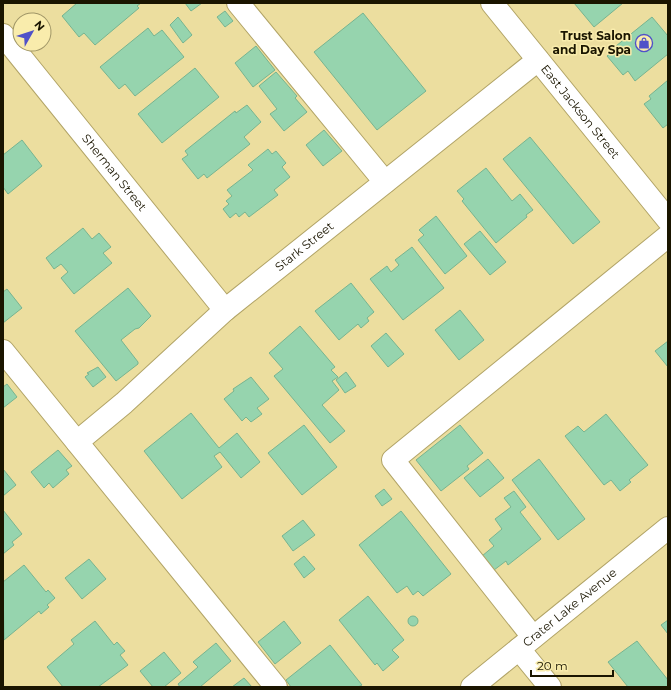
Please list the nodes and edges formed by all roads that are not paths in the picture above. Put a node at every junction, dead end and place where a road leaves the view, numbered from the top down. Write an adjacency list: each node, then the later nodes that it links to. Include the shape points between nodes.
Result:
1 (238, 3): 5 (street)
2 (492, 3): 4 (street, East Jackson Street)
3 (3, 35): 8 (street, Sherman Street)
4 (538, 60): 5 (street, Stark Street); 6 (street, East Jackson Street)
5 (385, 182): 8 (street, Stark Street)
6 (668, 220)
7 (668, 236): 12 (street, via 393,460)
8 (225, 310): 10 (street, Stark Street, via 124,403)
9 (3, 351): 10 (street)
10 (77, 442): 13 (street)
11 (668, 528): 12 (street, Crater Lake Avenue)
12 (526, 643): 14 (street, Crater Lake Avenue); 15 (street)
13 (276, 687)
14 (472, 687)
15 (550, 687)

